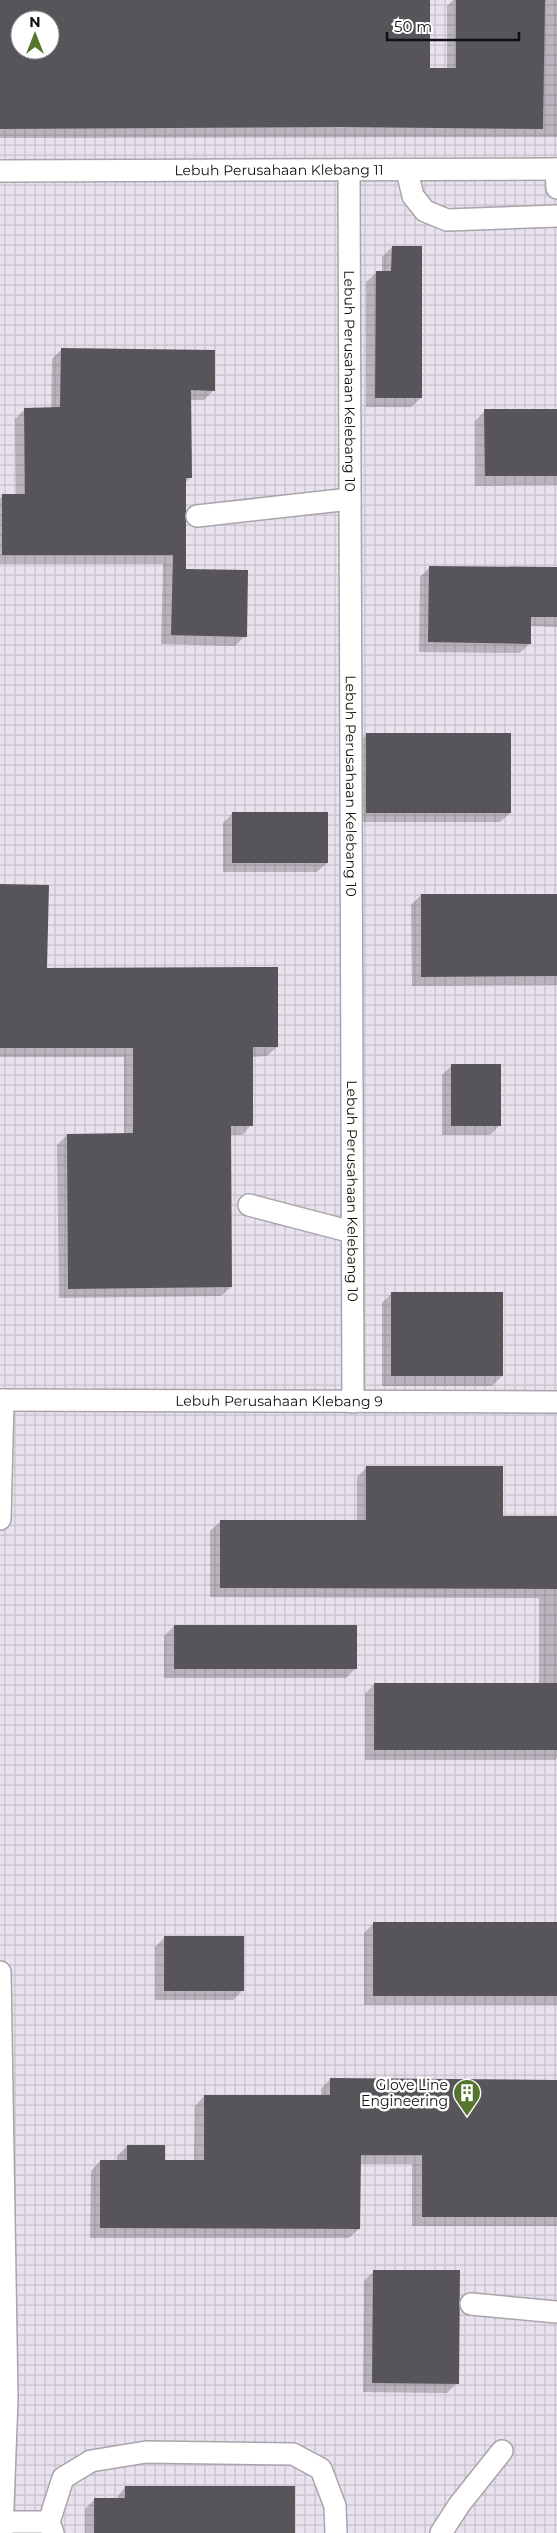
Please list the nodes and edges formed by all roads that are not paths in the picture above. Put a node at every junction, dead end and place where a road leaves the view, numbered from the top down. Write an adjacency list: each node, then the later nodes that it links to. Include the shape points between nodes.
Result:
1 (0, 171): 2 (street, Lebuh Perusahaan Klebang 11)
2 (349, 171): 3 (street, Lebuh Perusahaan Klebang 11); 6 (street, Lebuh Perusahaan Kelebang 10)
3 (407, 171): 4 (street, Lebuh Perusahaan Klebang 11); 5 (street, via 413,196 425,211 447,220)
4 (557, 176)
5 (557, 216)
6 (350, 499): 7 (street); 9 (street, Lebuh Perusahaan Kelebang 10)
7 (197, 516)
8 (249, 1205): 9 (street)
9 (352, 1232): 11 (street, Lebuh Perusahaan Kelebang 10)
10 (2, 1400): 11 (street, Lebuh Perusahaan Klebang 9); 13 (street)
11 (352, 1402): 12 (street, Lebuh Perusahaan Klebang 9)
12 (557, 1402)
13 (0, 1519)
14 (0, 1972): 18 (street, via 7,2398)
15 (470, 2304): 16 (street)
16 (557, 2312)
17 (502, 2451): 21 (street)
18 (2, 2527): 19 (street)
19 (51, 2527): 20 (street, via 63,2478 91,2461 146,2452 294,2454 321,2468 335,2506)
20 (336, 2533)
21 (441, 2533)

